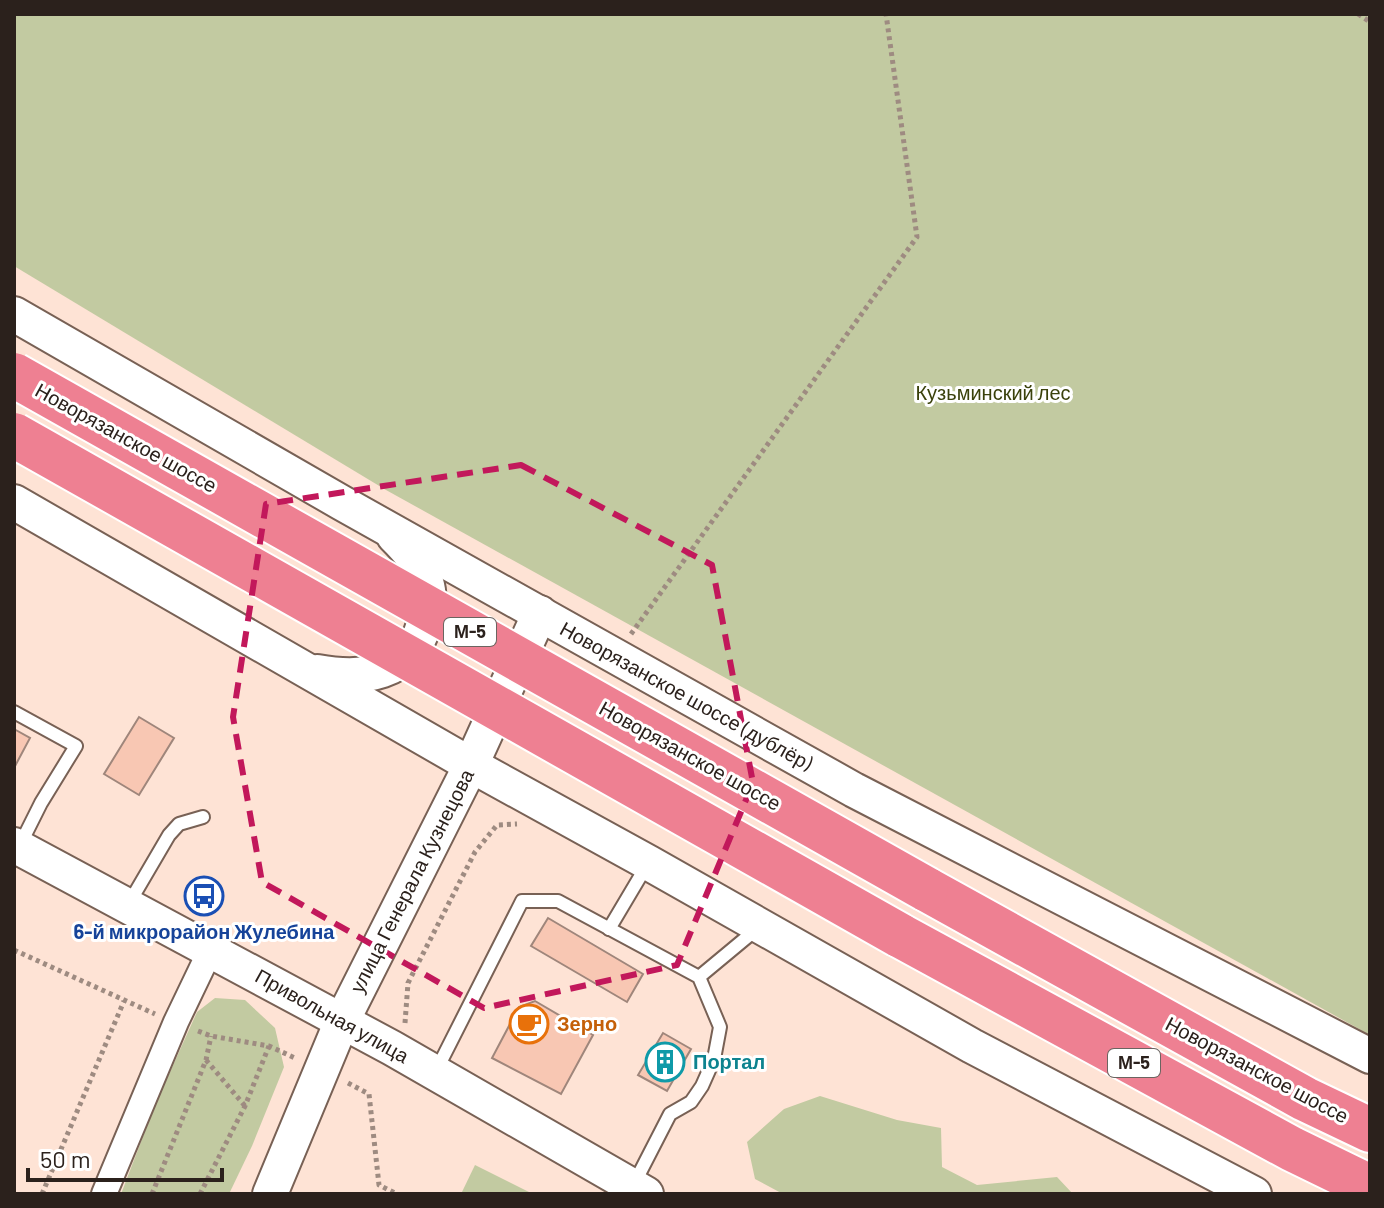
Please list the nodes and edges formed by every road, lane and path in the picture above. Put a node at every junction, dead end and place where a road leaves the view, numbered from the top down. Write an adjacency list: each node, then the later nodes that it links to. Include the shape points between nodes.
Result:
1 (886, 14): 10 (path, via 917,237)
2 (1358, 14): 3 (path)
3 (1370, 22)
4 (14, 314): 8 (main road, Новорязанское шоссе (дублёр))
5 (14, 375): 33 (highway, Новорязанское шоссе / М-5, bridge, via 926,889)
6 (14, 435): 35 (highway, М-5, bridge, via 899,935)
7 (14, 502): 11 (main road)
8 (384, 525): 9 (main road, Новорязанское шоссе (дублёр)); 11 (main road, via 411,554 427,582 429,607 422,633 405,658 377,673 346,677)
9 (540, 613): 13 (main road, улица Генерала Кузнецова); 28 (main road, Новорязанское шоссе (дублёр), via 854,790)
10 (630, 634)
11 (309, 671): 13 (main road)
12 (14, 712): 16 (lane, via 76,746)
13 (471, 765): 17 (main road); 24 (main road, улица Генерала Кузнецова)
14 (203, 817): 18 (lane, via 179,824 169,835)
15 (525, 823): 25 (path, via 497,825 475,852 408,983)
16 (16, 846): 18 (main road, Привольная улица)
17 (649, 863): 19 (main road); 20 (lane)
18 (128, 906): 21 (main road, Привольная улица)
19 (760, 925): 22 (lane); 44 (main road, via 972,1046)
20 (609, 929): 22 (lane); 31 (lane, via 558,901 522,901)
21 (211, 949): 24 (main road, Привольная улица); 38 (street)
22 (699, 977): 36 (lane, via 720,1027 714,1059 691,1102 670,1114)
23 (124, 1001): 37 (path)
24 (342, 1021): 30 (main road, улица Генерала Кузнецова); 31 (main road, Привольная улица)
25 (405, 1024)
26 (211, 1036): 29 (path)
27 (269, 1046): 32 (path)
28 (1370, 1056)
29 (206, 1060): 32 (path); 39 (path)
30 (321, 1070): 34 (path, via 369,1094); 41 (main road, улица Генерала Кузнецова)
31 (435, 1074): 36 (main road, Привольная улица)
32 (245, 1106): 40 (path)
33 (1370, 1130)
34 (379, 1185): 42 (path); 43 (path)
35 (1370, 1187)
36 (640, 1191)
37 (42, 1194)
38 (104, 1194)
39 (152, 1194)
40 (200, 1194)
41 (270, 1194)
42 (375, 1194)
43 (397, 1194)
44 (1254, 1194)

